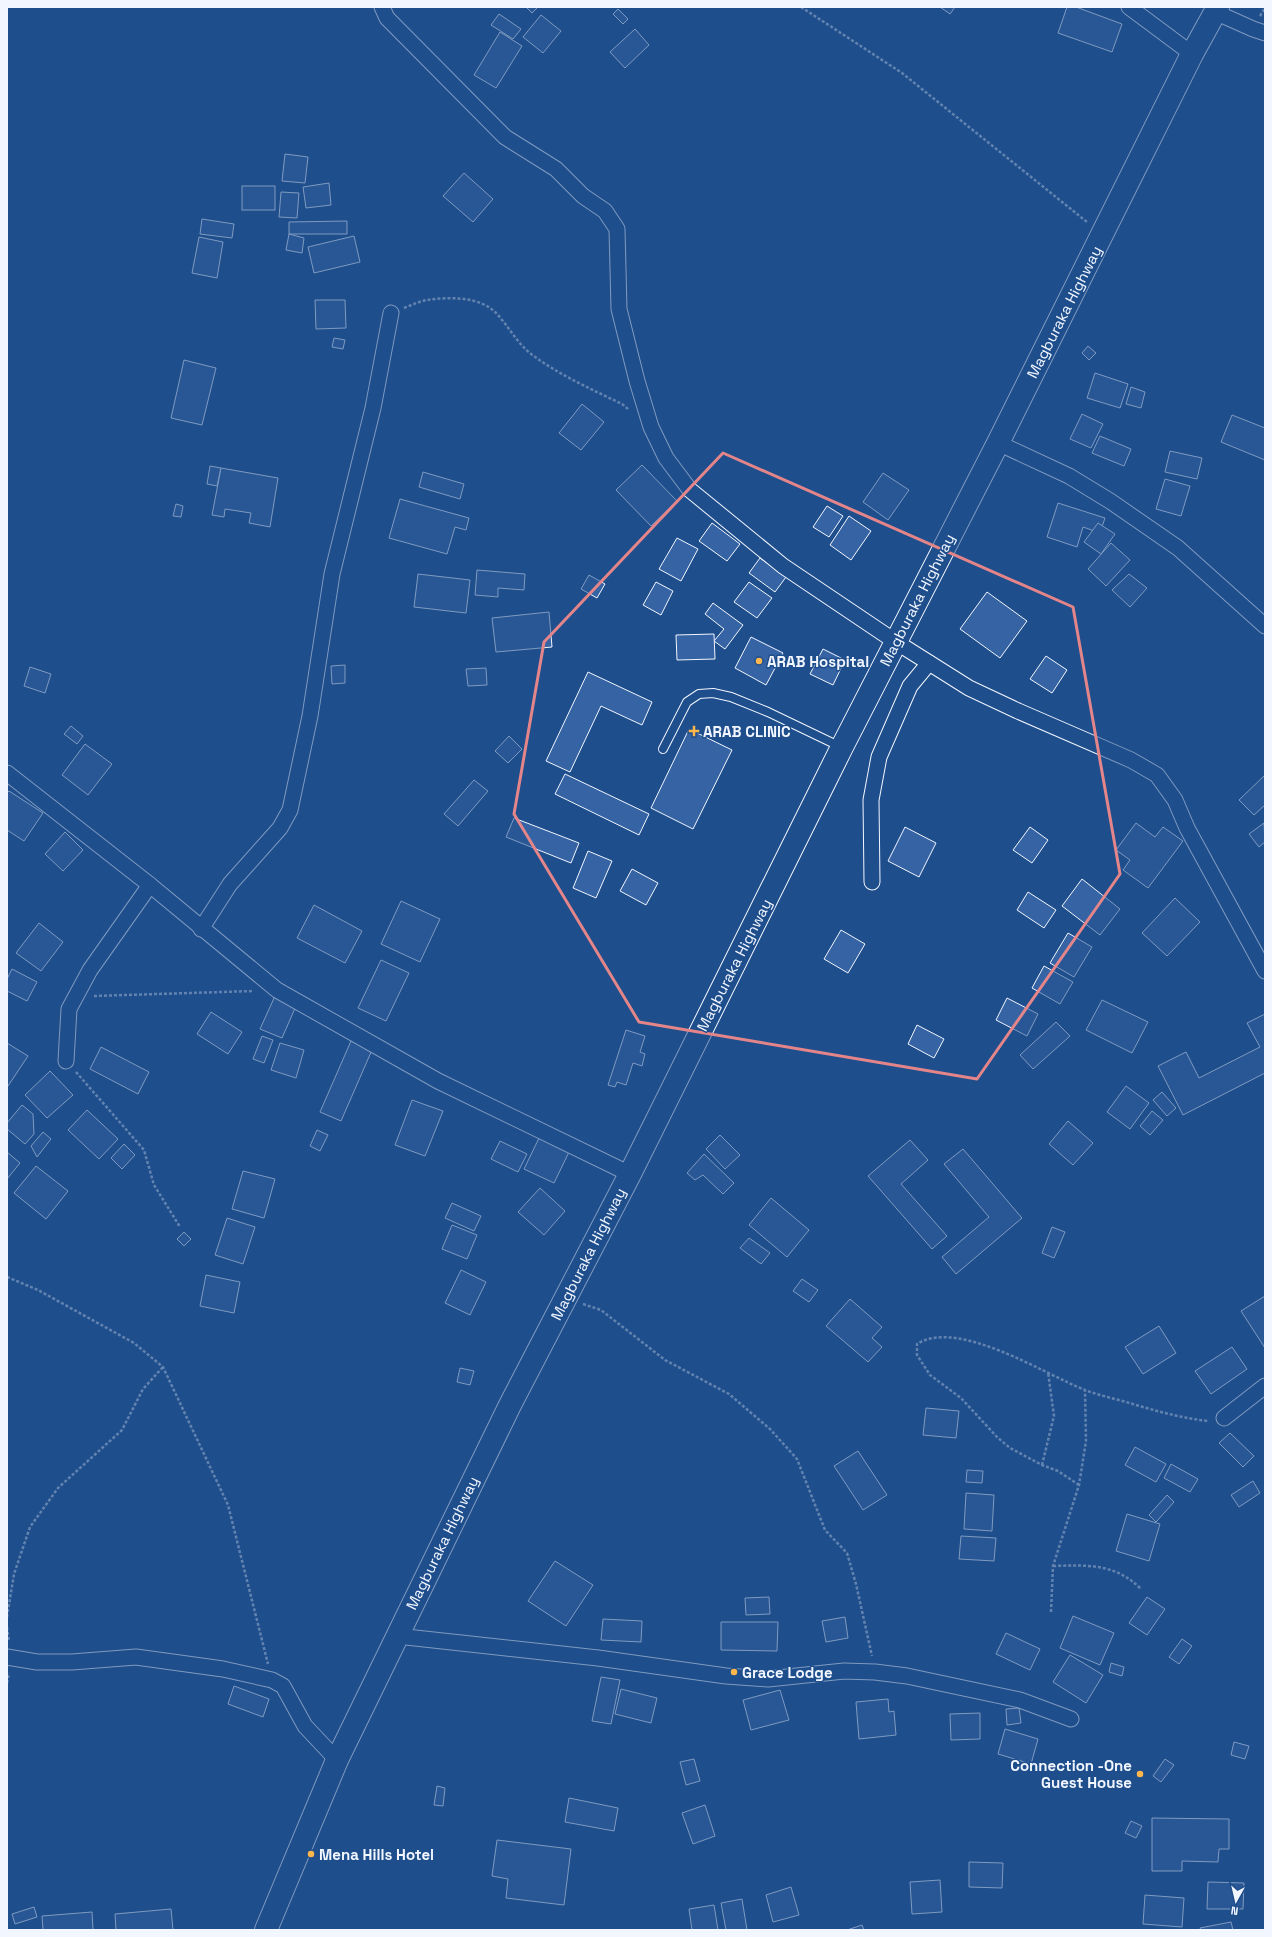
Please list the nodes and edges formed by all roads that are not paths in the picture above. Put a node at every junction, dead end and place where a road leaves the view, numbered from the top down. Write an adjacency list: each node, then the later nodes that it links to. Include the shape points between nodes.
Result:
1 (382, 7): 9 (street, via 387,18 505,137 556,169 583,196 605,211 617,229 619,309 651,427 666,458 690,490 783,566)
2 (1129, 7): 5 (street)
3 (1216, 9): 4 (street); 5 (main road, Magburaka Highway)
4 (1265, 33)
5 (1192, 54): 7 (main road, Magburaka Highway)
6 (391, 313): 16 (street, via 371,416 332,574 310,716 290,810 280,828 230,884)
7 (998, 443): 8 (street, via 1069,476 1110,501 1178,548); 9 (main road, Magburaka Highway)
8 (1265, 626)
9 (896, 642): 10 (street); 11 (main road, Magburaka Highway)
10 (929, 663): 14 (street, via 910,686 879,757 871,800); 17 (street, via 969,688 1131,760 1157,775 1175,800 1187,828)
11 (842, 747): 12 (lane, via 768,712 731,697 713,693 699,694 688,702); 19 (main road, Magburaka Highway)
12 (663, 749)
13 (7, 773): 15 (street)
14 (872, 882)
15 (150, 885): 16 (street); 18 (street, via 90,970 75,996 69,1009)
16 (202, 929): 19 (street, via 277,990 438,1081)
17 (1265, 971)
18 (66, 1061)
19 (630, 1174): 22 (main road, Magburaka Highway, via 510,1405)
20 (1265, 1386): 21 (street)
21 (1224, 1418)
22 (397, 1636): 24 (street, via 598,1658 726,1676 768,1679 844,1671 875,1672 907,1676 1020,1700); 25 (main road, Magburaka Highway)
23 (7, 1657): 25 (street, via 37,1662 136,1657 194,1664 272,1680 283,1686 305,1726)
24 (1071, 1719)
25 (337, 1760): 26 (main road, Magburaka Highway)
26 (266, 1930)

